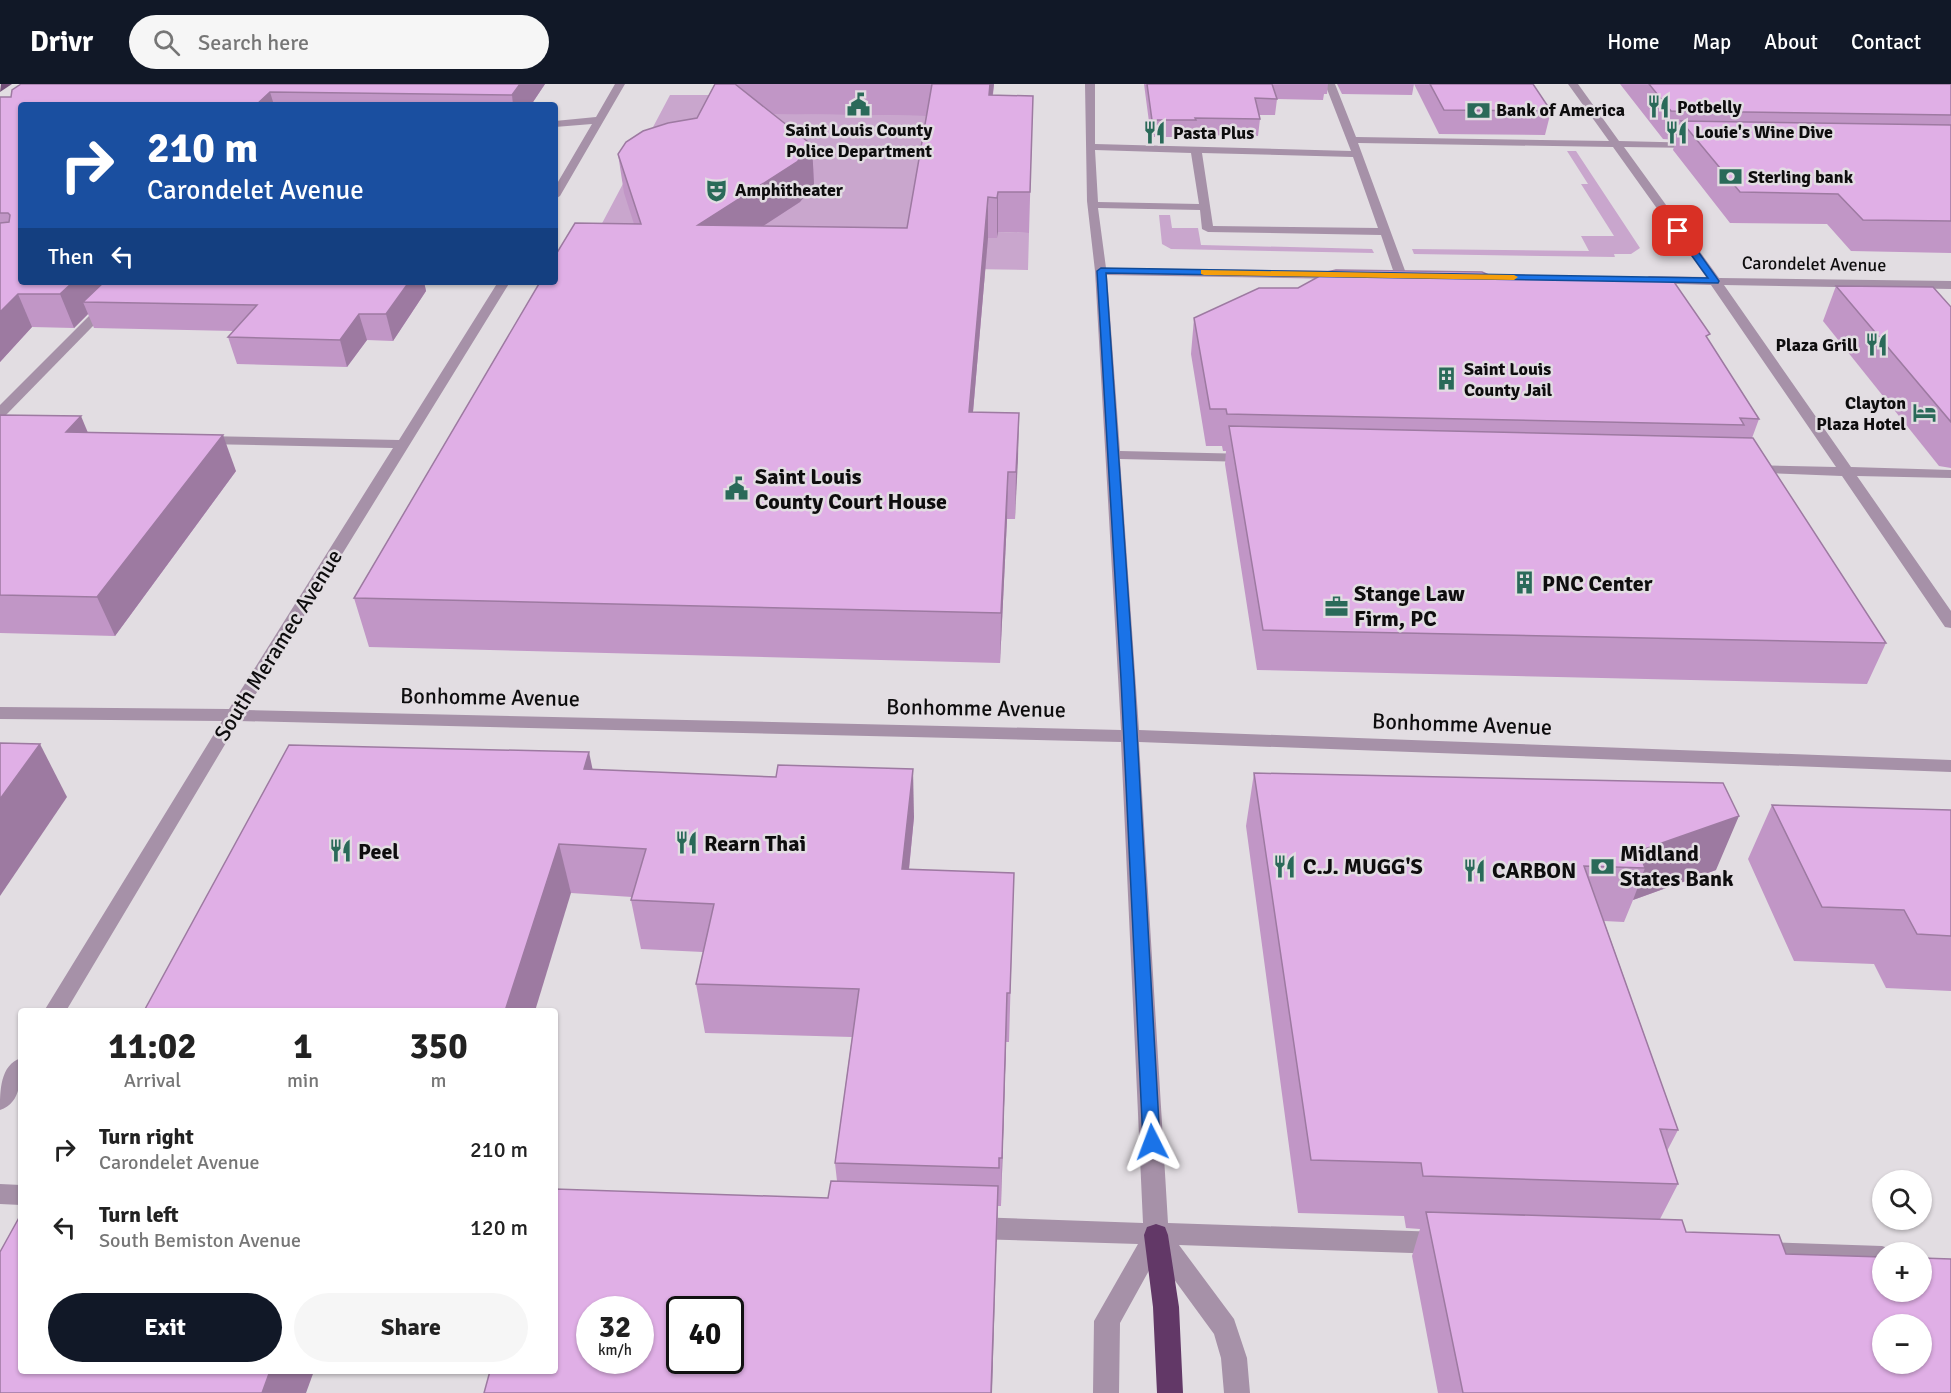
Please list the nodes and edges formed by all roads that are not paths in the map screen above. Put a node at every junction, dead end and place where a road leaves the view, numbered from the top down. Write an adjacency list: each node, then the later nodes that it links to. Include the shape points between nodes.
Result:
1 (7, 84): 6 (main road)
2 (620, 84): 7 (street)
3 (1090, 84): 12 (street)
4 (1330, 84): 9 (street)
5 (1573, 84): 10 (street)
6 (0, 89)
7 (599, 120): 8 (street); 15 (street)
8 (558, 124)
9 (1352, 140): 10 (street); 14 (street)
10 (1615, 144): 11 (street); 23 (street)
11 (1704, 145)
12 (1090, 147): 13 (street); 16 (street)
13 (1196, 150): 14 (street); 17 (street)
14 (1358, 154): 18 (street)
15 (558, 191)
16 (1094, 205): 17 (street); 19 (street)
17 (1205, 207): 18 (street, via 1208,229)
18 (1386, 232): 21 (street)
19 (1101, 271): 20 (street); 32 (street)
20 (1353, 275)
21 (1401, 276)
22 (1633, 279): 23 (street, Carondelet Avenue)
23 (1715, 281): 24 (street, Carondelet Avenue); 35 (street)
24 (1914, 284): 27 (street, Carondelet Avenue); 28 (street)
25 (127, 285): 29 (street)
26 (502, 285): 31 (street, South Meramec Avenue)
27 (1951, 285)
28 (1929, 299)
29 (0, 413)
30 (191, 440): 31 (street)
31 (403, 444): 39 (street, South Meramec Avenue)
32 (1113, 455): 33 (street); 40 (street)
33 (1261, 458)
34 (1737, 469): 35 (street)
35 (1847, 472): 36 (street); 37 (street)
36 (1951, 474)
37 (1951, 623)
38 (0, 713): 39 (street, Bonhomme Avenue)
39 (234, 715): 40 (street, Bonhomme Avenue); 42 (street, South Meramec Avenue)
40 (1130, 736): 41 (street, Bonhomme Avenue); 48 (street)
41 (1951, 766)
42 (57, 1008)
43 (18, 1071): 44 (street)
44 (0, 1101)
45 (0, 1194): 46 (street)
46 (18, 1195)
47 (948, 1228): 48 (street)
48 (1156, 1234): 49 (street); 52 (street, via 1107,1321); 53 (highway, via 1166,1307); 54 (street, via 1225,1328 1234,1358)
49 (1469, 1244)
50 (1741, 1252): 51 (street)
51 (1872, 1257)
52 (1106, 1393)
53 (1170, 1393)
54 (1237, 1393)

